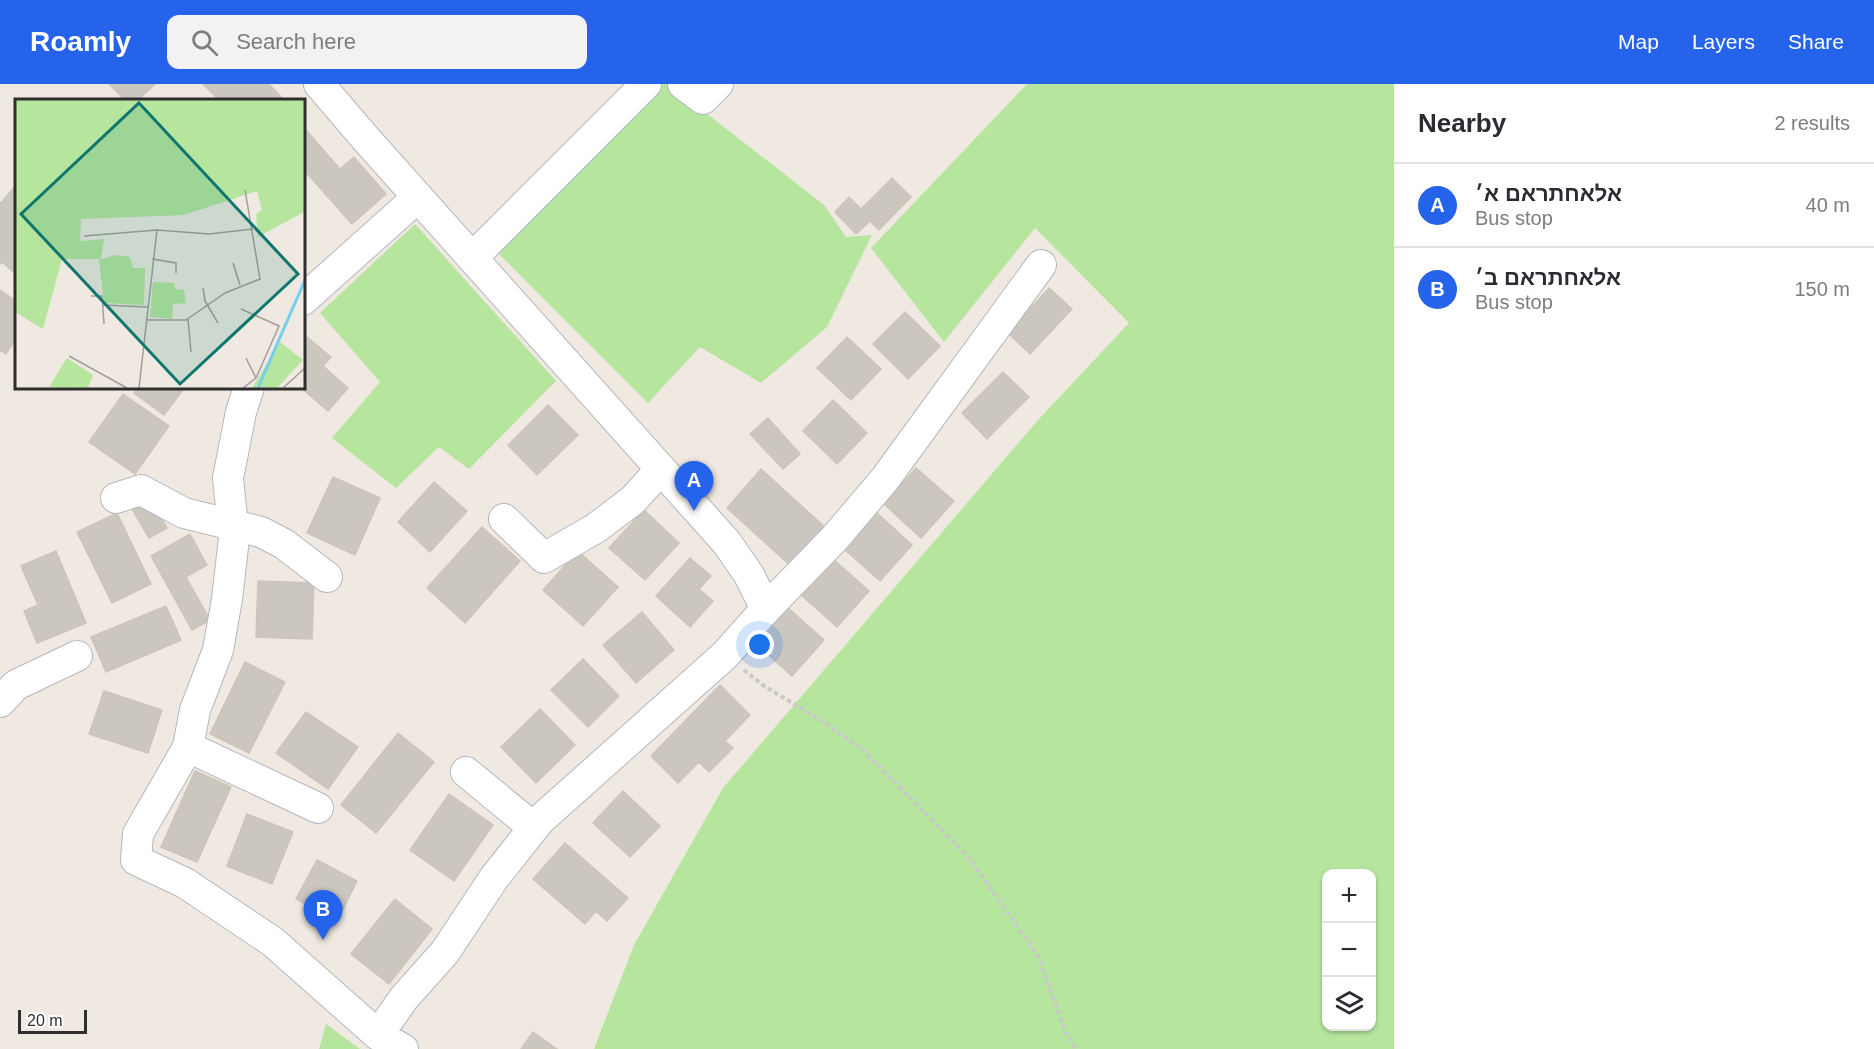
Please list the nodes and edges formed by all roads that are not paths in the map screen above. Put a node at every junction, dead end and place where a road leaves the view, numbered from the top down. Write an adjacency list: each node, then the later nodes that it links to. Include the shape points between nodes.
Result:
1 (319, 84): 5 (street)
2 (646, 84): 6 (street)
3 (683, 84): 4 (street, via 704,99)
4 (718, 84)
5 (418, 197): 6 (street); 8 (street)
6 (472, 258): 10 (street)
7 (1041, 265): 15 (street, via 885,479)
8 (304, 299)
9 (249, 388): 13 (street, via 228,477)
10 (661, 469): 12 (street, via 633,500 596,528 544,558); 15 (street, via 727,543)
11 (116, 498): 13 (street, via 141,490 184,513)
12 (504, 519)
13 (233, 525): 14 (street, via 261,532 284,544); 18 (street, via 218,650 195,710)
14 (327, 577)
15 (766, 609): 21 (street, via 725,655)
16 (77, 656): 17 (street, via 16,685)
17 (0, 702)
18 (188, 747): 20 (street); 22 (street, via 138,834 136,860 185,883 273,942)
19 (466, 772): 21 (street)
20 (318, 808)
21 (534, 828): 22 (street, via 494,878 445,952 404,998)
22 (391, 1042)

